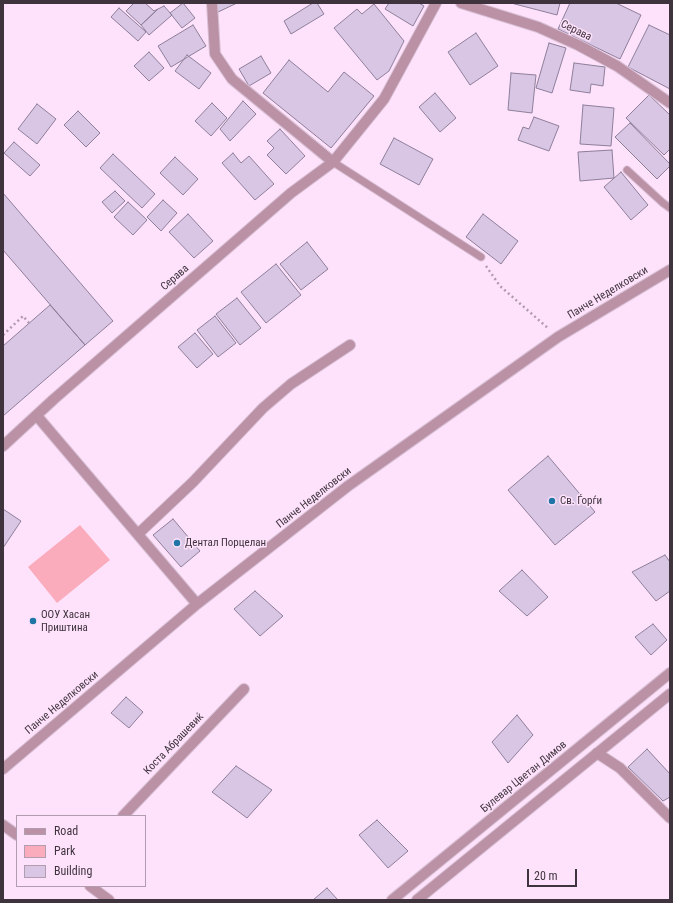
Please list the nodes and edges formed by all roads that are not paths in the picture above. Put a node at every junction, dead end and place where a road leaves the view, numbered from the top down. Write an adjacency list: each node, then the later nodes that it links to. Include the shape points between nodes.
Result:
1 (212, 3): 5 (street, via 215,54 232,79)
2 (436, 3): 5 (street, Серава, via 384,99)
3 (461, 3): 4 (street, Серава, via 538,27 578,45 623,70)
4 (670, 103)
5 (333, 162): 8 (lane); 11 (street, Серава, via 291,193)
6 (627, 170): 7 (lane)
7 (670, 208)
8 (481, 258)
9 (670, 270): 14 (street, Панче Неделковски, via 558,337 348,486)
10 (350, 345): 13 (street, via 291,384 263,408 194,482)
11 (37, 416): 12 (street, Серава); 13 (street)
12 (3, 446)
13 (138, 534): 14 (street)
14 (197, 604): 19 (street, Панче Неделковски)
15 (670, 673): 26 (street, Булевар Цветан Димов)
16 (244, 689): 20 (street, Коста Абрашевиќ)
17 (670, 694): 18 (street)
18 (597, 753): 21 (street, via 620,768); 27 (street)
19 (3, 769)
20 (124, 815)
21 (670, 818)
22 (3, 825): 23 (street)
23 (16, 834)
24 (91, 887): 25 (street)
25 (109, 900)
26 (392, 900)
27 (417, 900)

